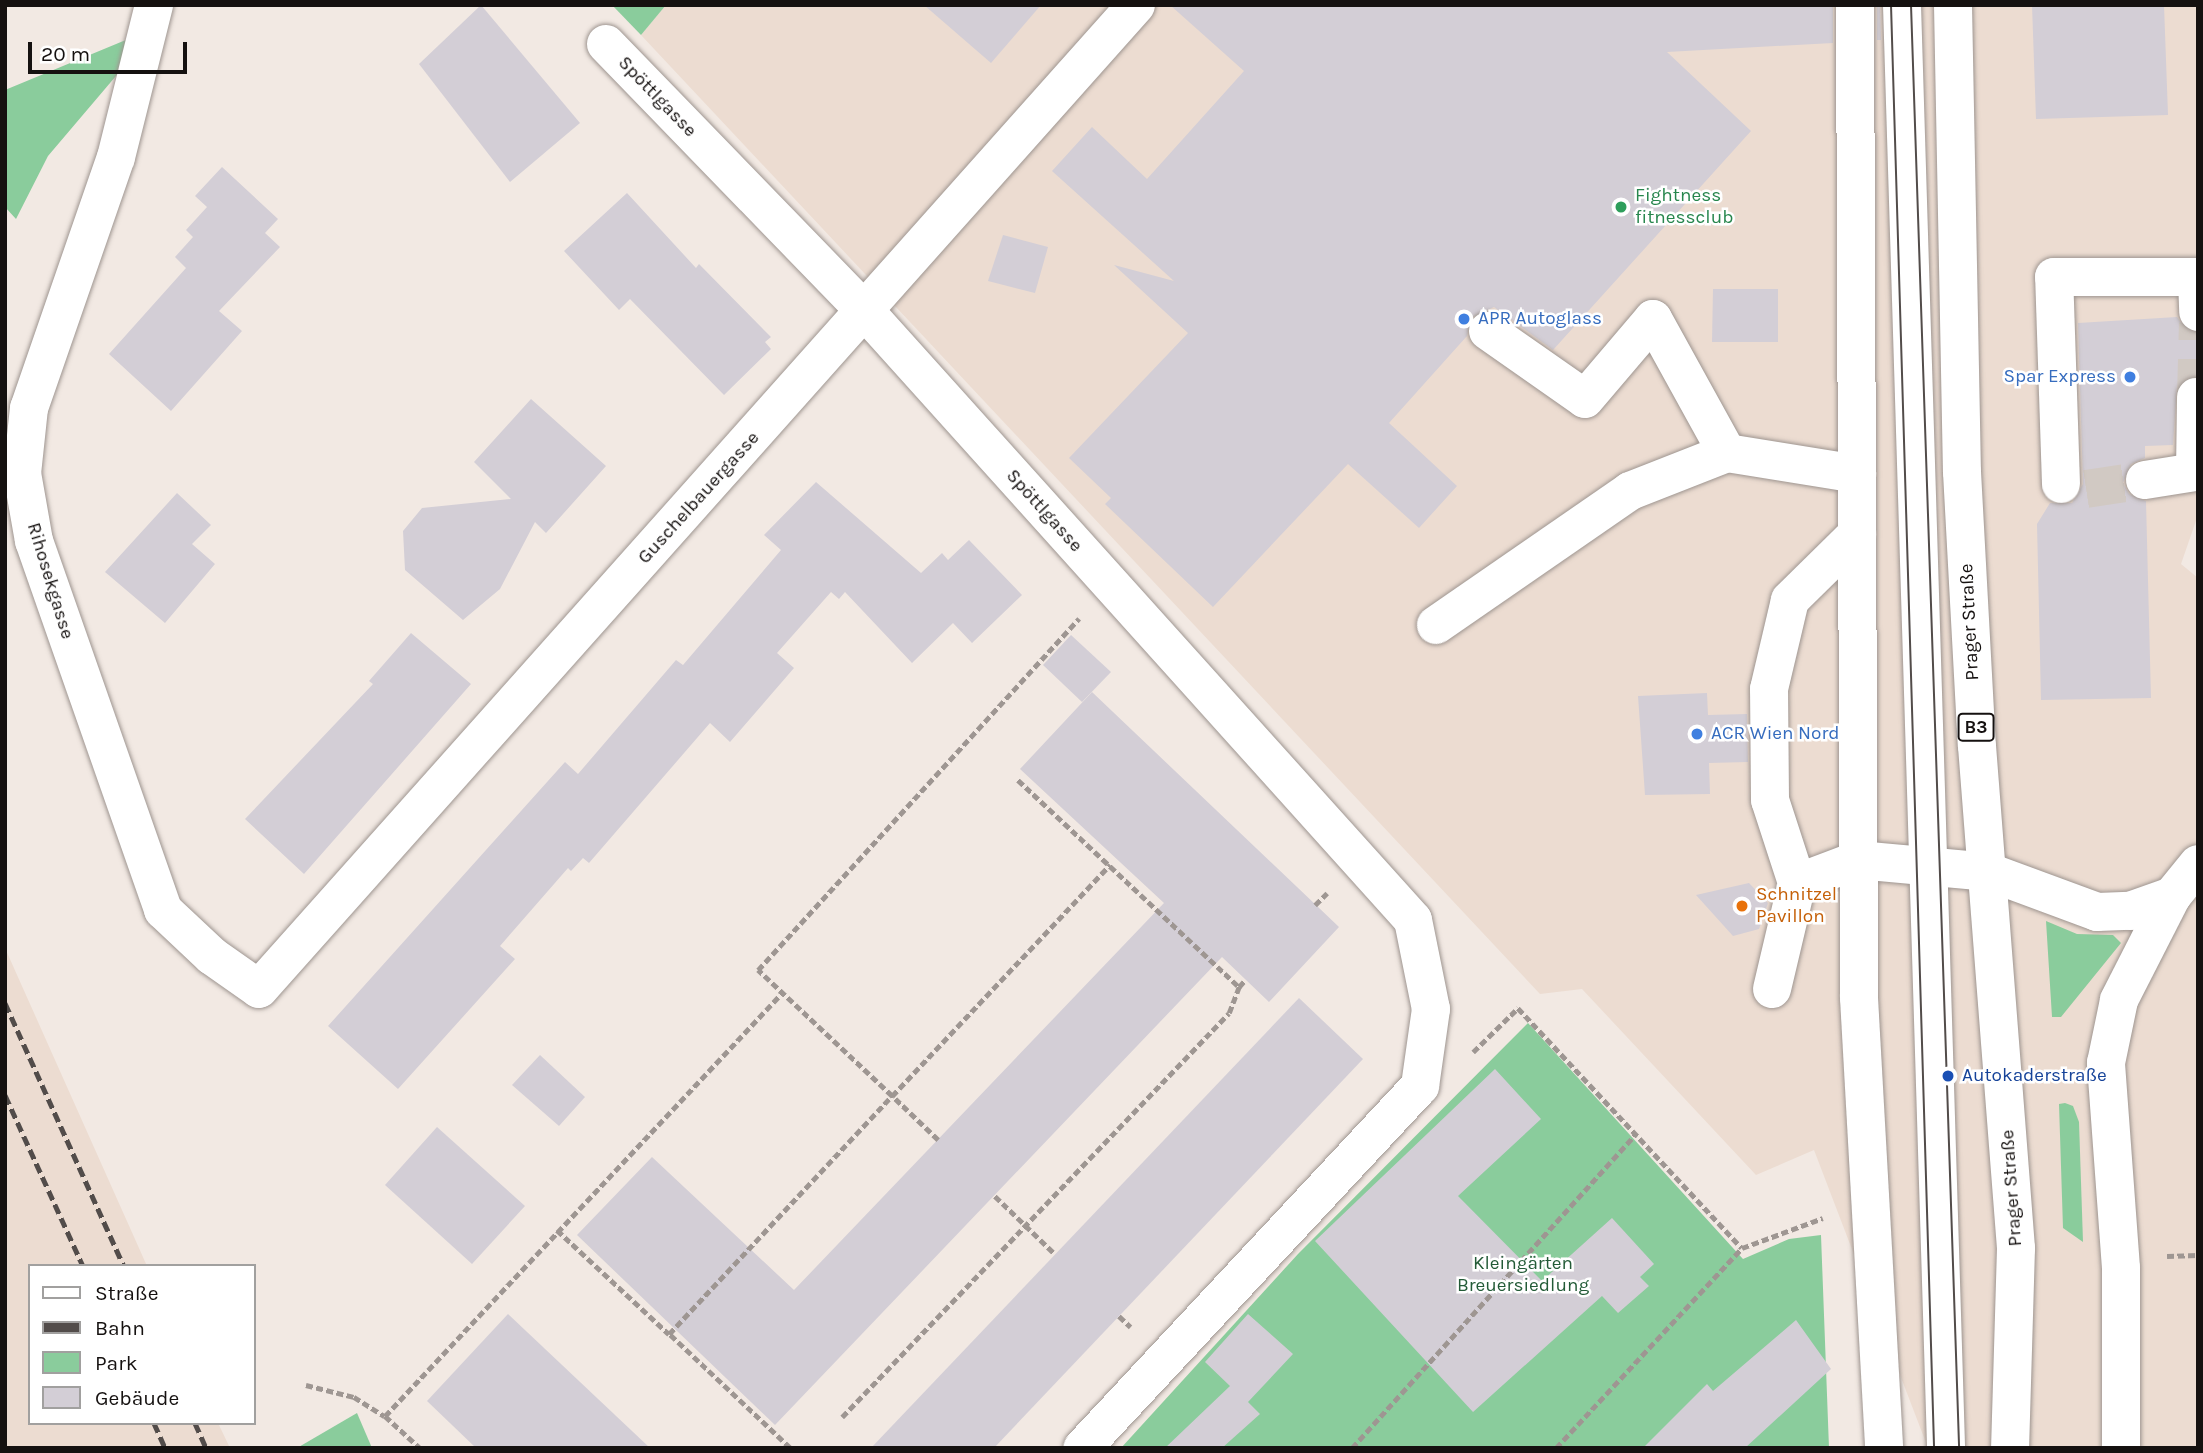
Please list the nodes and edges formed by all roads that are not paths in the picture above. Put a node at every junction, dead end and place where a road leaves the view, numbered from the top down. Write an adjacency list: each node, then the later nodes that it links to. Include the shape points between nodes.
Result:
1 (154, 5): 23 (street, Rihosekgasse, via 116,157 29,408 22,473 33,541 163,910 212,957)
2 (1136, 5): 7 (street, Guschelbauergasse)
3 (1855, 5): 12 (street)
4 (1902, 5): 19 (street)
5 (1953, 5): 20 (street, Prager Straße / B3, via 1962,472)
6 (606, 44): 7 (street, Spöttlgasse)
7 (865, 311): 23 (street, Guschelbauergasse); 25 (street, Spöttlgasse, via 1413,920 1431,1009 1420,1086 1406,1107)
8 (2198, 312): 14 (street, via 2197,278 2054,277)
9 (1488, 331): 11 (street, via 1585,398 1653,319)
10 (2196, 397): 13 (street, via 2195,472)
11 (1727, 453): 12 (street); 16 (street, via 1630,491)
12 (1857, 474): 15 (street)
13 (2145, 480)
14 (2062, 484)
15 (1857, 534): 17 (street); 21 (street, via 1790,600 1769,689 1770,800)
16 (1436, 625)
17 (1858, 860): 19 (street); 21 (street); 26 (street, via 1858,998)
18 (2198, 864): 22 (street)
19 (1929, 866): 20 (street); 27 (street)
20 (1989, 872): 22 (street, via 2097,912 2130,911); 28 (street, Prager Straße / B3, via 2016,1248)
21 (1797, 883): 24 (street)
22 (2172, 896): 29 (street, via 2119,1000 2106,1063 2121,1268)
23 (259, 989)
24 (1772, 989)
25 (1082, 1448)
26 (1884, 1448)
27 (1946, 1448)
28 (2010, 1448)
29 (2121, 1448)

